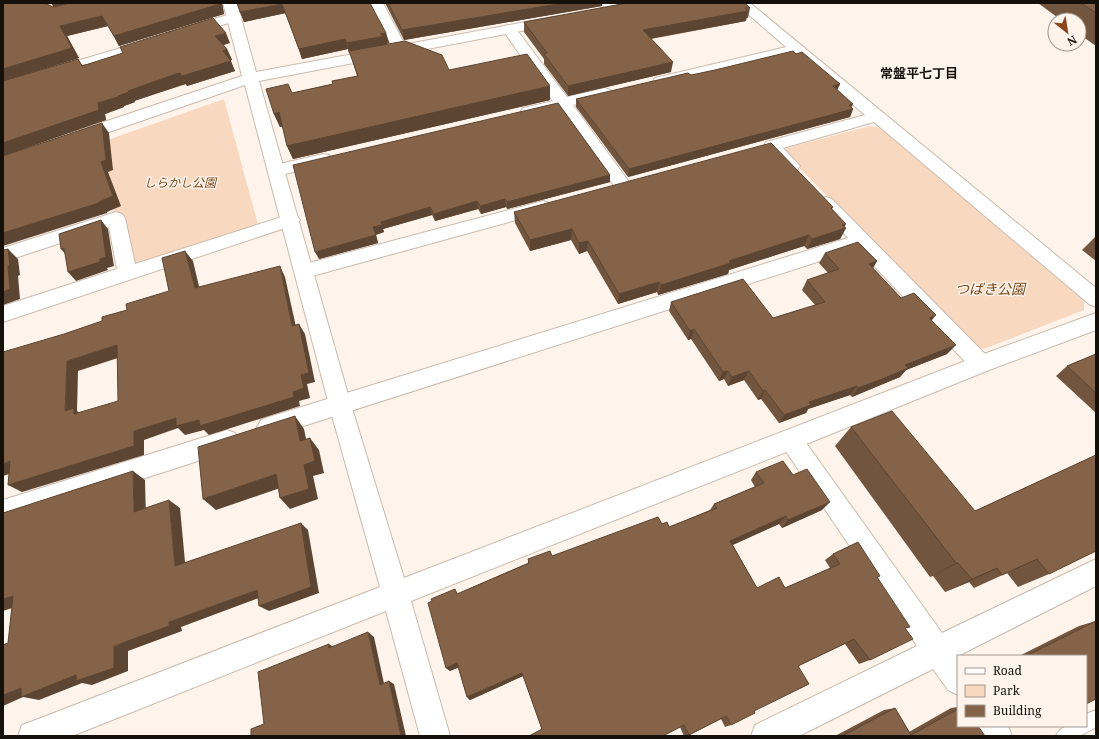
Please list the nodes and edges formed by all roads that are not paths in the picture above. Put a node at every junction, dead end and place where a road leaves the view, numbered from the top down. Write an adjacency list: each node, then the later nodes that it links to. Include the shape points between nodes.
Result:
1 (376, 3): 7 (street)
2 (742, 3): 6 (street)
3 (232, 10): 8 (street); 10 (street, via 171,37)
4 (569, 18): 5 (street)
5 (509, 29): 7 (street); 12 (street)
6 (797, 48): 9 (street); 14 (street)
7 (400, 49): 8 (street)
8 (250, 78): 15 (street); 17 (street)
9 (646, 84)
10 (3, 88)
11 (616, 91): 12 (street)
12 (563, 103): 13 (street); 18 (street)
13 (517, 114)
14 (878, 116): 21 (street, via 764,148 809,185); 25 (street)
15 (63, 142)
16 (339, 156): 17 (street)
17 (277, 170): 20 (street)
18 (623, 186)
19 (562, 202): 23 (street)
20 (291, 220): 23 (street); 24 (street)
21 (862, 241): 28 (street); 29 (street)
22 (3, 256): 24 (street, via 116,218)
23 (305, 271): 29 (street)
24 (127, 273): 26 (street)
25 (1096, 299)
26 (3, 314)
27 (1096, 320): 28 (street)
28 (981, 364): 30 (street)
29 (340, 405): 31 (street); 33 (street)
30 (791, 440): 33 (street); 34 (street)
31 (3, 512)
32 (1096, 572): 34 (street)
33 (395, 593): 40 (street); 41 (street)
34 (938, 651): 35 (street); 42 (street)
35 (957, 679)
36 (1096, 718): 37 (lane)
37 (1087, 722)
38 (991, 727): 43 (street)
39 (1079, 727): 44 (lane)
40 (33, 736)
41 (435, 736)
42 (766, 736)
43 (997, 736)
44 (1064, 736)

